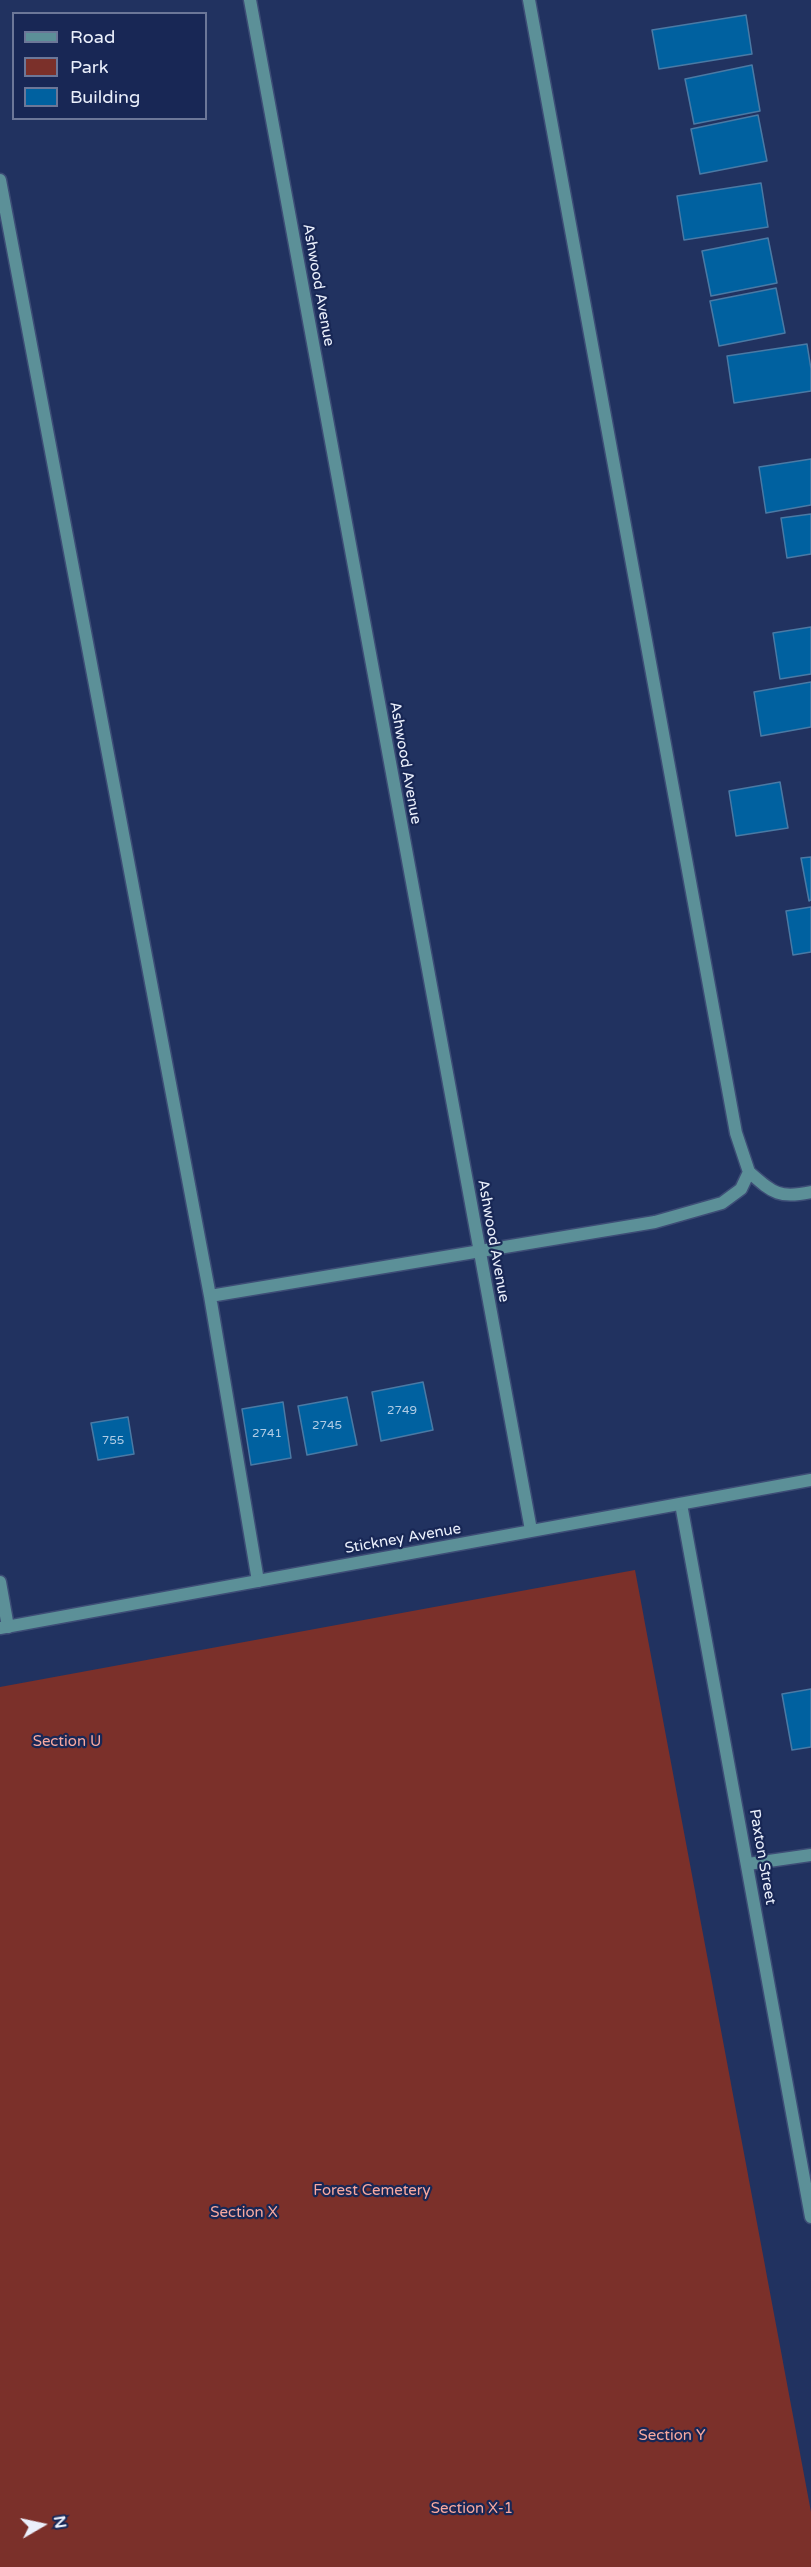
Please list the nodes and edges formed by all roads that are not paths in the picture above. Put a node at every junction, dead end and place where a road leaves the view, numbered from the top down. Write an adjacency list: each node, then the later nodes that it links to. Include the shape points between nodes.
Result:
1 (250, 0): 6 (street, Ashwood Avenue)
2 (529, 0): 4 (street, via 736,1133)
3 (0, 180): 7 (street)
4 (749, 1173): 5 (street, via 770,1190 790,1196); 6 (street, via 741,1189 722,1203 696,1211 655,1222)
5 (811, 1192)
6 (479, 1250): 7 (street); 10 (street, Ashwood Avenue)
7 (210, 1296): 11 (street)
8 (811, 1480): 9 (street, Stickney Avenue)
9 (681, 1504): 10 (street, Stickney Avenue); 15 (street, Paxton Street)
10 (531, 1530): 11 (street, Stickney Avenue)
11 (258, 1581): 13 (street, Stickney Avenue)
12 (0, 1582): 13 (street)
13 (4, 1627)
14 (811, 1854): 15 (street)
15 (748, 1864): 16 (street, Paxton Street)
16 (811, 2211)

